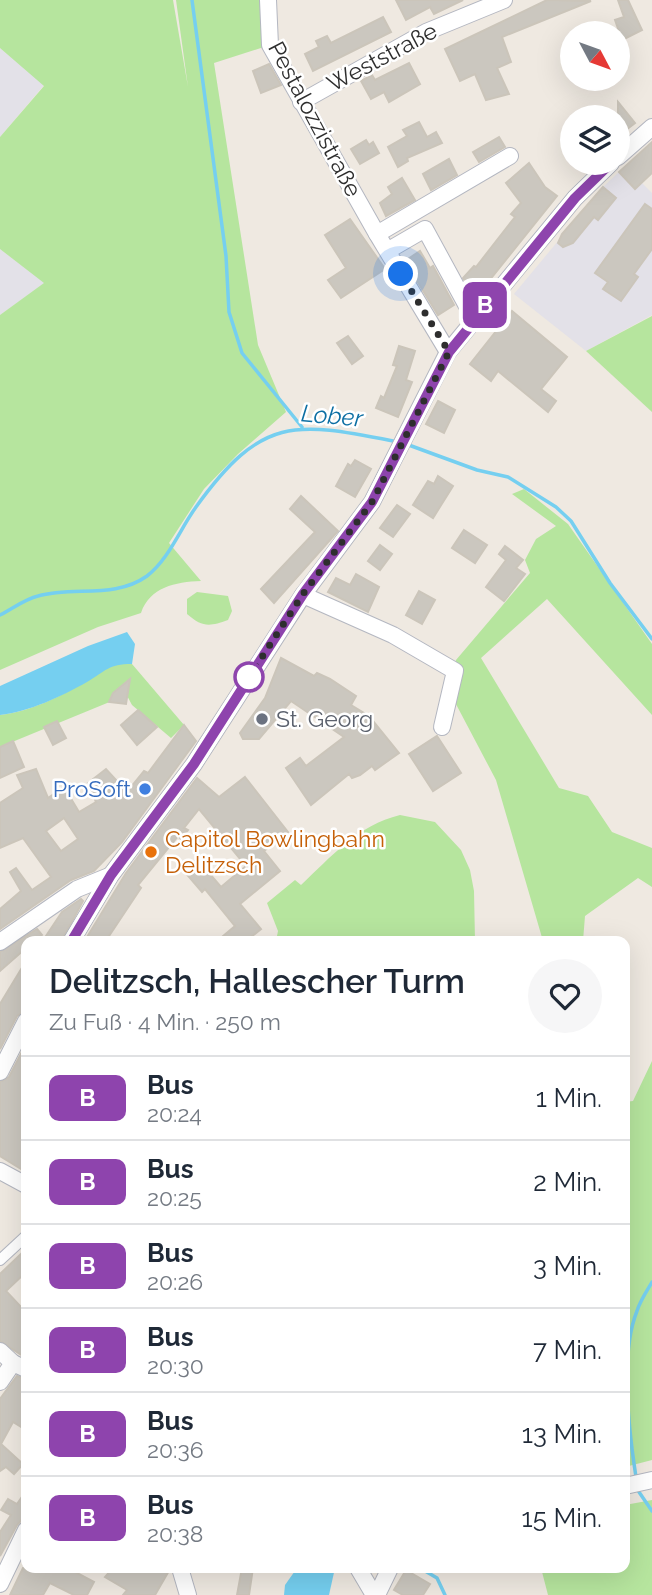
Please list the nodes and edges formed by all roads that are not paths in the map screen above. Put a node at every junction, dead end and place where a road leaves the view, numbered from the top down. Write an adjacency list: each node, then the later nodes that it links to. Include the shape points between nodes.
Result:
1 (268, 0): 3 (street, Pestalozzistraße, via 270,45)
2 (504, 0): 3 (street, Weststraße, via 426,32)
3 (301, 102): 8 (street, Pestalozzistraße)
4 (652, 127): 5 (street)
5 (630, 146)
6 (510, 156): 8 (street)
7 (599, 175): 10 (street)
8 (377, 234): 11 (street, Pestalozzistraße)
9 (394, 247): 10 (street, via 425,229)
10 (474, 319): 11 (street)
11 (449, 352): 12 (street, via 372,502)
12 (303, 594): 13 (street, via 393,635 455,671); 14 (street, via 194,764)
13 (442, 727)
14 (111, 875): 15 (street); 16 (street, via 77,889)
15 (75, 936)
16 (0, 943)
17 (21, 1031): 18 (street)
18 (0, 1072)
19 (0, 1171): 20 (street)
20 (21, 1182)
21 (21, 1241): 22 (street)
22 (1, 1260)
23 (0, 1351): 24 (street)
24 (19, 1366): 25 (street)
25 (0, 1382)
26 (21, 1540): 30 (street)
27 (181, 1573): 31 (street)
28 (361, 1573): 32 (street)
29 (387, 1573): 32 (street)
30 (0, 1584)
31 (188, 1595)
32 (375, 1595)

